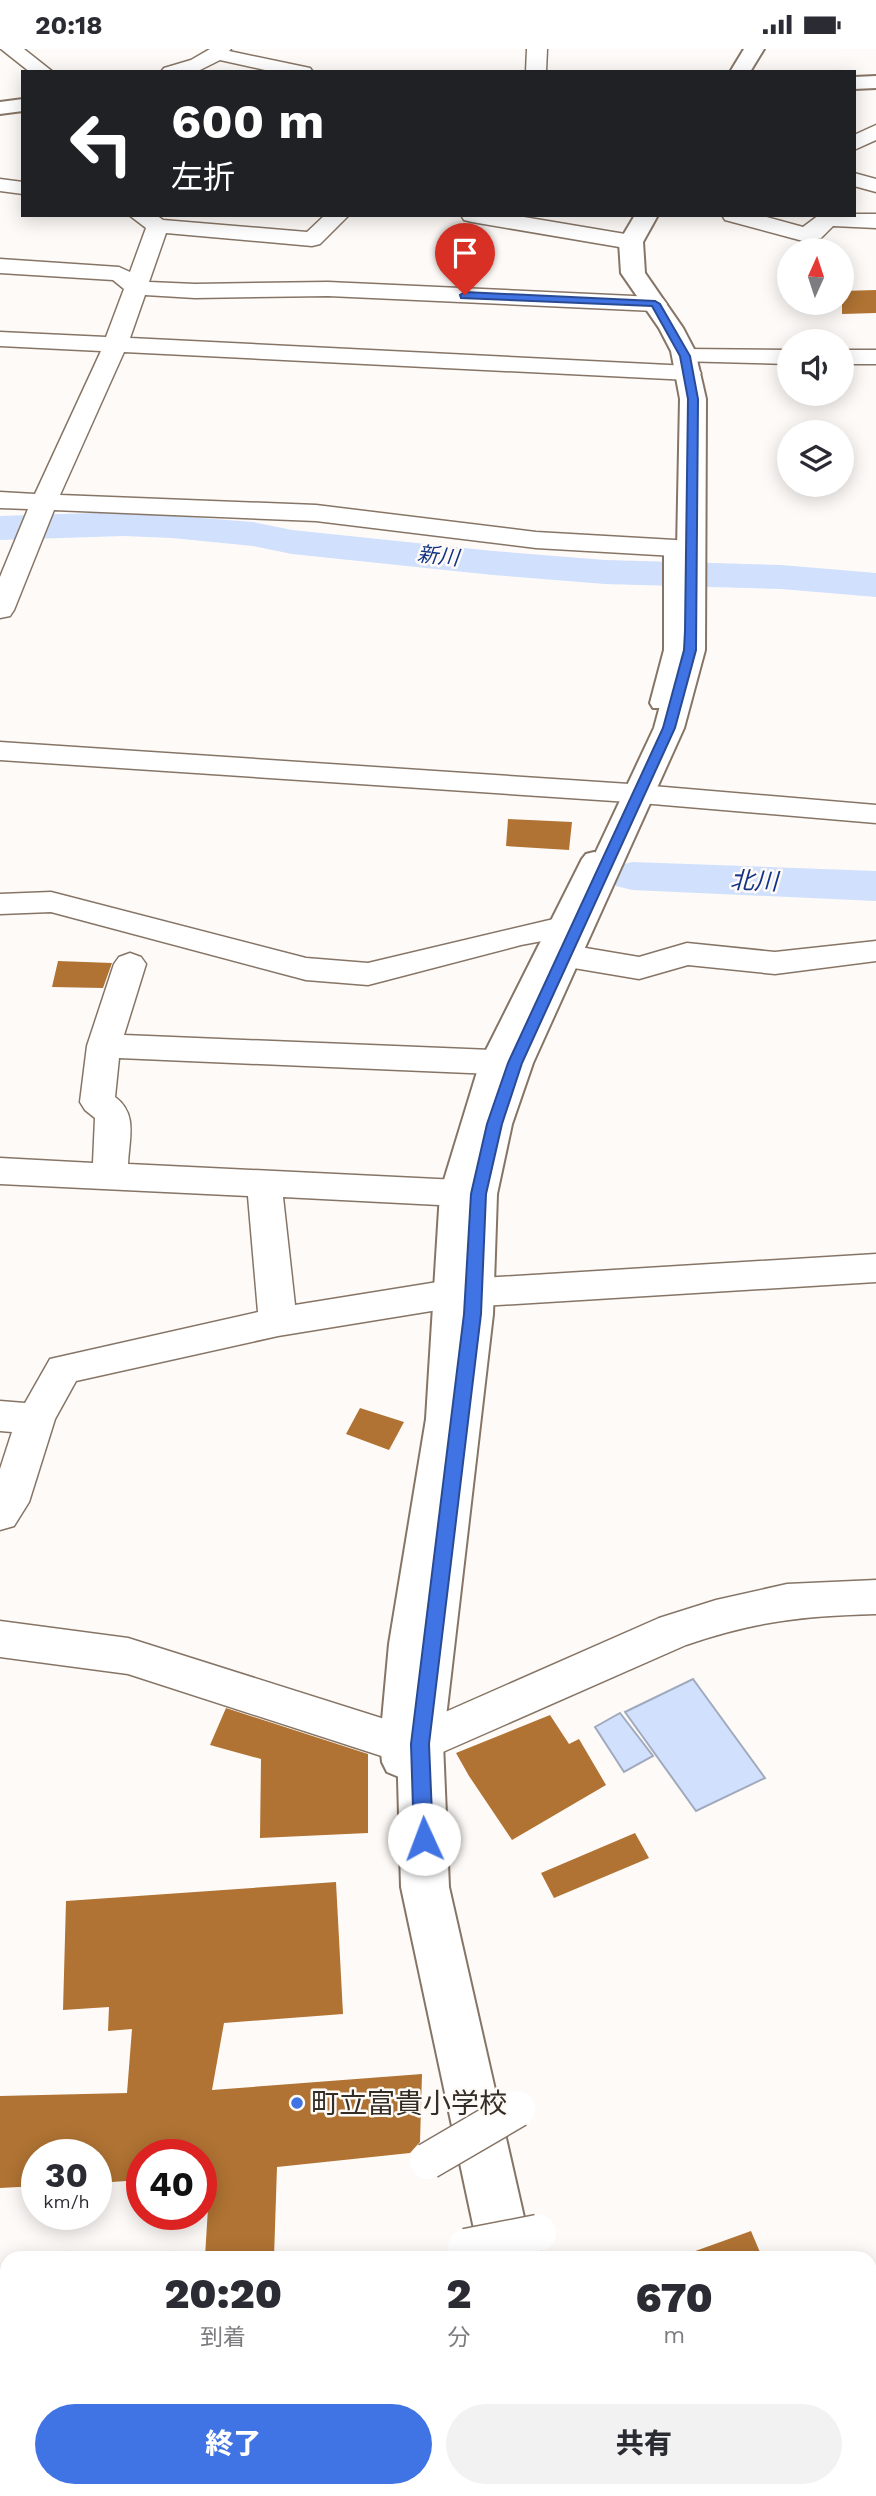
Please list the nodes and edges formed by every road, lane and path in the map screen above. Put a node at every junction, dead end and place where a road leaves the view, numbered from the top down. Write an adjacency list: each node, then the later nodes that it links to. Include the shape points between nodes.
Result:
1 (10, 49): 5 (street)
2 (537, 49): 8 (street)
3 (754, 49): 9 (street)
4 (219, 51): 6 (street); 7 (street)
5 (40, 70)
6 (180, 70)
7 (295, 70)
8 (536, 70)
9 (741, 70)
10 (876, 82): 11 (street)
11 (856, 83)
12 (21, 105): 13 (street)
13 (0, 108)
14 (876, 131): 15 (street)
15 (856, 143)
16 (856, 180): 18 (street)
17 (0, 185): 19 (street)
18 (876, 186)
19 (21, 188)
20 (336, 217): 24 (street, via 312,240)
21 (484, 217): 26 (street)
22 (646, 217): 26 (street)
23 (741, 217): 25 (street, via 803,233 813,233 828,219)
24 (149, 221): 28 (street)
25 (876, 221)
26 (631, 242): 29 (street, via 633,273)
27 (0, 266): 28 (street, via 119,274)
28 (136, 288): 29 (street, via 328,289); 31 (street)
29 (655, 304): 35 (street)
30 (0, 339): 31 (street)
31 (115, 346): 35 (street); 37 (street)
32 (854, 357): 33 (street)
33 (876, 357)
34 (777, 358): 35 (street)
35 (687, 365): 38 (street, via 693,399)
36 (0, 499): 37 (street)
37 (44, 502): 38 (street, via 316,513 536,540); 39 (street)
38 (683, 566): 41 (street, via 690,650 669,728)
39 (0, 610)
40 (0, 751): 41 (street)
41 (634, 793): 42 (street); 44 (street)
42 (876, 814)
43 (0, 904): 44 (street, via 51,902 306,969 368,974 521,935)
44 (565, 938): 45 (street, via 639,968 687,954 775,963); 48 (street)
45 (876, 951)
46 (130, 964): 47 (street)
47 (104, 1045): 48 (street); 50 (street, via 97,1102 113,1113)
48 (504, 1062): 52 (street, via 494,1124)
49 (0, 1171): 50 (street)
50 (110, 1175): 51 (street)
51 (264, 1182): 52 (street); 55 (street)
52 (466, 1194): 54 (street)
53 (876, 1268): 54 (street)
54 (462, 1294): 55 (street); 60 (street)
55 (278, 1322): 56 (street, via 63,1369)
56 (18, 1418): 57 (street, via 9,1502)
57 (0, 1514)
58 (876, 1597): 60 (street, via 782,1602 718,1617 674,1631)
59 (0, 1639): 60 (street, via 128,1656)
60 (408, 1743): 64 (street, via 419,1933); 66 (street, via 425,1887)
61 (517, 2109): 62 (street, bridge)
62 (428, 2161)
63 (538, 2233): 65 (street, bridge)
64 (474, 2251)
65 (480, 2251)
66 (505, 2251)

